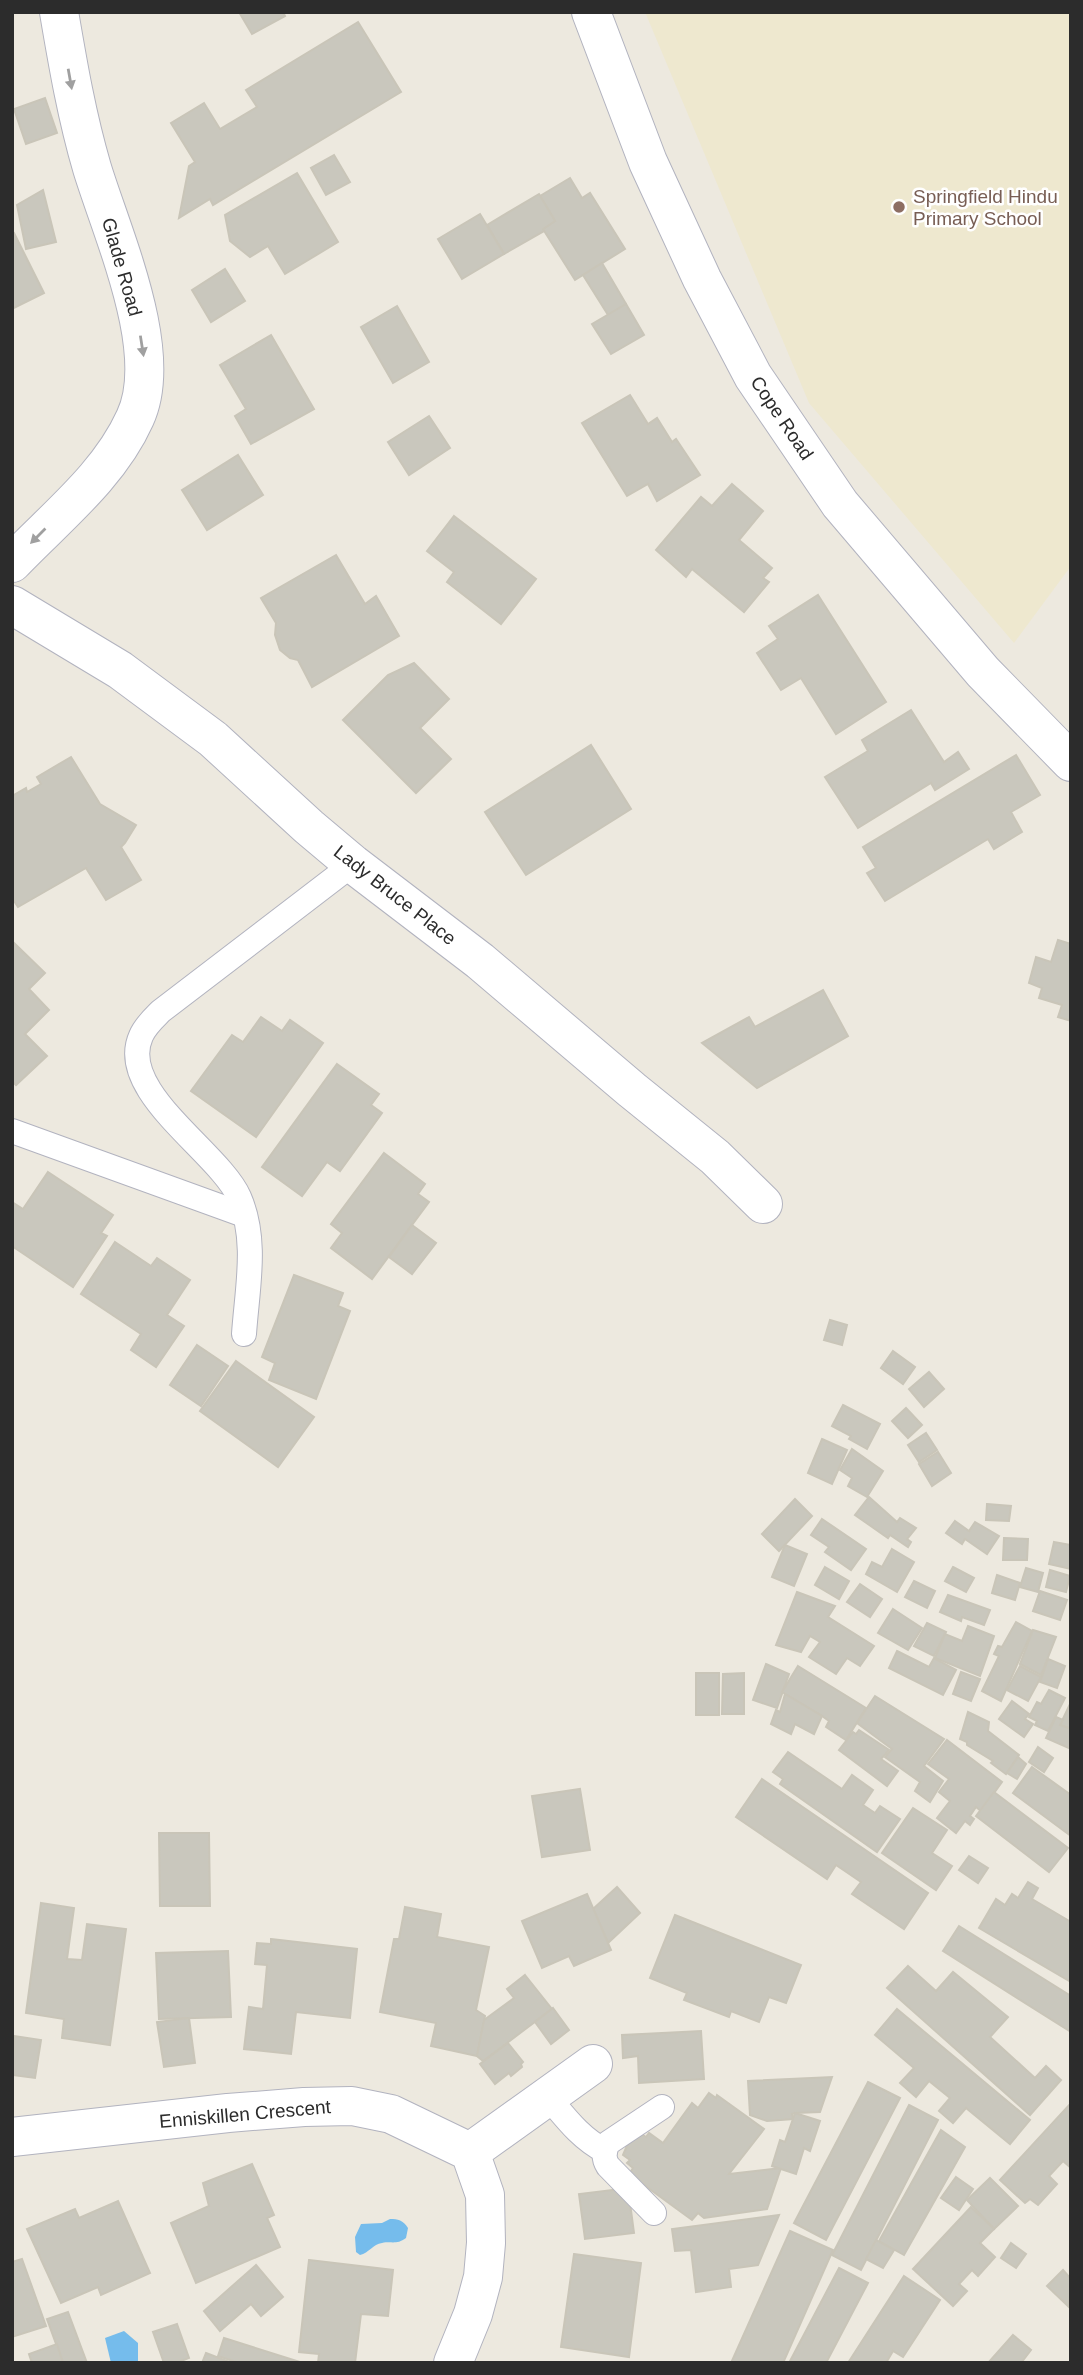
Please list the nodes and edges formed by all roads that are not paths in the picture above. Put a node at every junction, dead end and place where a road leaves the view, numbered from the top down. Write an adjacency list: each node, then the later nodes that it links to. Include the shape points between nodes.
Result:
1 (59, 12): 3 (street, Glade Road, one-way to 3, via 74,100 133,292 145,384 135,420 118,447 83,491)
2 (591, 12): 5 (street, Cope Road, via 648,162 753,376 840,504 983,672)
3 (12, 563)
4 (12, 605): 6 (street, Lady Bruce Place, via 120,670 213,739)
5 (1071, 762)
6 (353, 864): 8 (street, Lady Bruce Place, via 480,961 715,1157); 9 (lane, via 161,1011 140,1038 141,1072 150,1092 234,1188)
7 (12, 1131): 9 (lane)
8 (763, 1204)
9 (244, 1215): 10 (lane, via 250,1251)
10 (244, 1334)
11 (593, 2064): 12 (street)
12 (548, 2097): 15 (lane, via 580,2134); 16 (street)
13 (662, 2107): 15 (lane, via 608,2143)
14 (12, 2137): 16 (street, Enniskillen Crescent, via 228,2113 352,2106 391,2114)
15 (605, 2151): 17 (lane, via 608,2166)
16 (470, 2152): 18 (street, via 485,2194 486,2244 473,2314)
17 (654, 2213)
18 (453, 2363)

